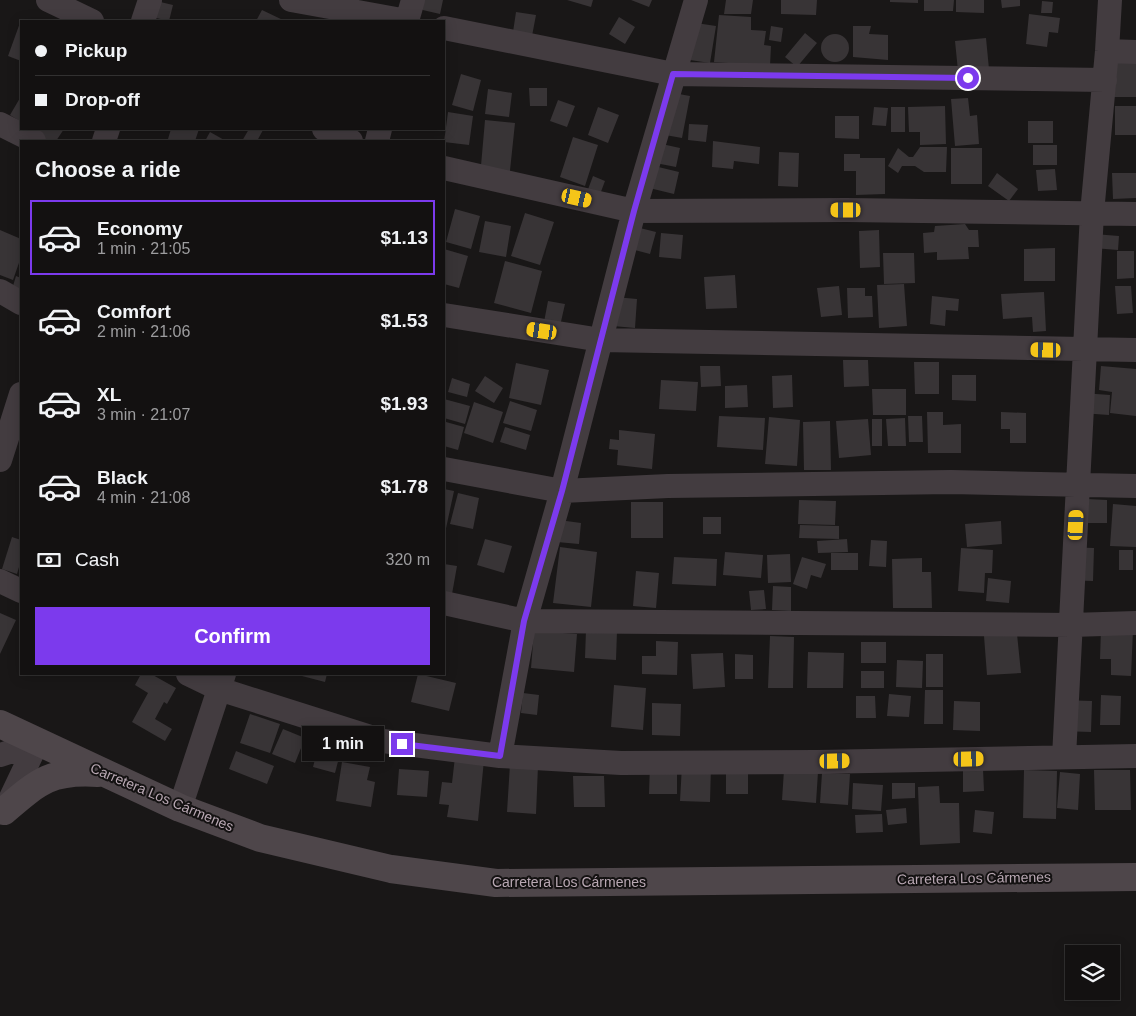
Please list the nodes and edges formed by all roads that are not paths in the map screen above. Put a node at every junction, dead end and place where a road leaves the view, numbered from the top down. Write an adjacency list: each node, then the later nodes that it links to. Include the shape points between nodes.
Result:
1 (48, 0): 7 (street)
2 (150, 0): 8 (street)
3 (291, 0): 9 (street)
4 (413, 0): 10 (street)
5 (696, 0): 14 (street)
6 (1110, 0): 12 (street)
7 (90, 20)
8 (143, 20)
9 (401, 20)
10 (407, 20)
11 (445, 28): 14 (street)
12 (1107, 51): 13 (street); 15 (street)
13 (1136, 52)
14 (673, 74): 15 (street); 21 (street)
15 (1105, 80): 22 (street)
16 (0, 124): 18 (street)
17 (326, 130): 19 (street)
18 (32, 140)
19 (349, 140)
20 (445, 168): 21 (street)
21 (634, 211): 22 (street); 27 (street)
22 (1092, 213): 23 (street); 28 (street)
23 (1136, 214)
24 (0, 291): 25 (street)
25 (20, 302)
26 (445, 316): 27 (street)
27 (601, 340): 28 (street); 35 (street)
28 (1085, 350): 29 (street); 33 (street)
29 (1136, 350)
30 (20, 398): 31 (street)
31 (7, 445)
32 (445, 469): 35 (street)
33 (1078, 485): 34 (street); 35 (street, via 951,482 668,486); 41 (street)
34 (1136, 486)
35 (562, 491): 39 (street)
36 (0, 581): 37 (street)
37 (20, 591)
38 (445, 603): 39 (street)
39 (524, 621): 41 (street); 47 (street)
40 (1136, 623): 41 (street)
41 (1071, 625): 49 (street)
42 (192, 675): 43 (street)
43 (222, 682): 47 (street, via 383,741); 51 (street)
44 (0, 724): 45 (main road, Carretera Los Cármenes)
45 (37, 743): 46 (street); 50 (main road, Carretera Los Cármenes); 52 (street)
46 (0, 755)
47 (500, 756): 49 (street, via 621,763)
48 (1136, 756): 49 (street)
49 (1064, 757)
50 (106, 773): 51 (main road, Carretera Los Cármenes); 52 (main road, via 76,772 50,776)
51 (180, 808): 53 (main road, Carretera Los Cármenes, via 260,838 391,870 496,884)
52 (2, 814)
53 (1136, 877)

